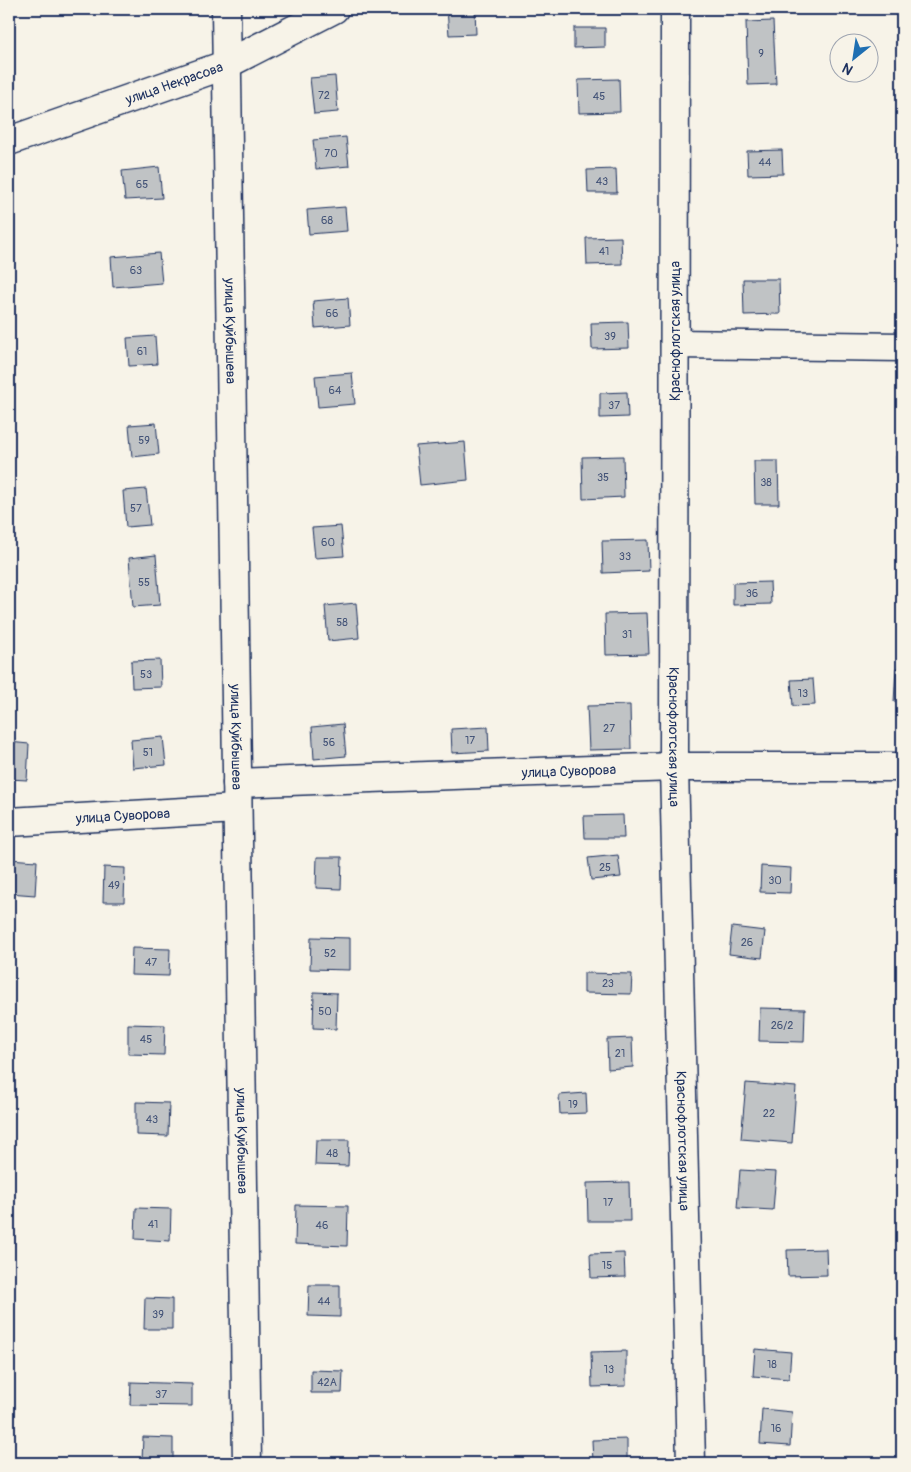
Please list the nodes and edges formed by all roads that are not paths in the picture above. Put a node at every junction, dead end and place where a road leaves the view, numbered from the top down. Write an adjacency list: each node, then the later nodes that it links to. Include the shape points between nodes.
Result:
1 (226, 9): 4 (street, улица Куйбышева)
2 (334, 9): 4 (street, улица Некрасова)
3 (675, 9): 6 (street, Краснофлотская улица)
4 (225, 65): 5 (street, улица Некрасова); 10 (street, улица Куйбышева)
5 (9, 141)
6 (675, 344): 7 (street); 8 (street, Краснофлотская улица)
7 (902, 347)
8 (674, 767): 9 (street, улица Суворова); 10 (street, улица Суворова); 13 (street, Краснофлотская улица)
9 (902, 767)
10 (237, 796): 11 (street, улица Суворова); 12 (street, улица Куйбышева)
11 (9, 822)
12 (247, 1463)
13 (691, 1463)

